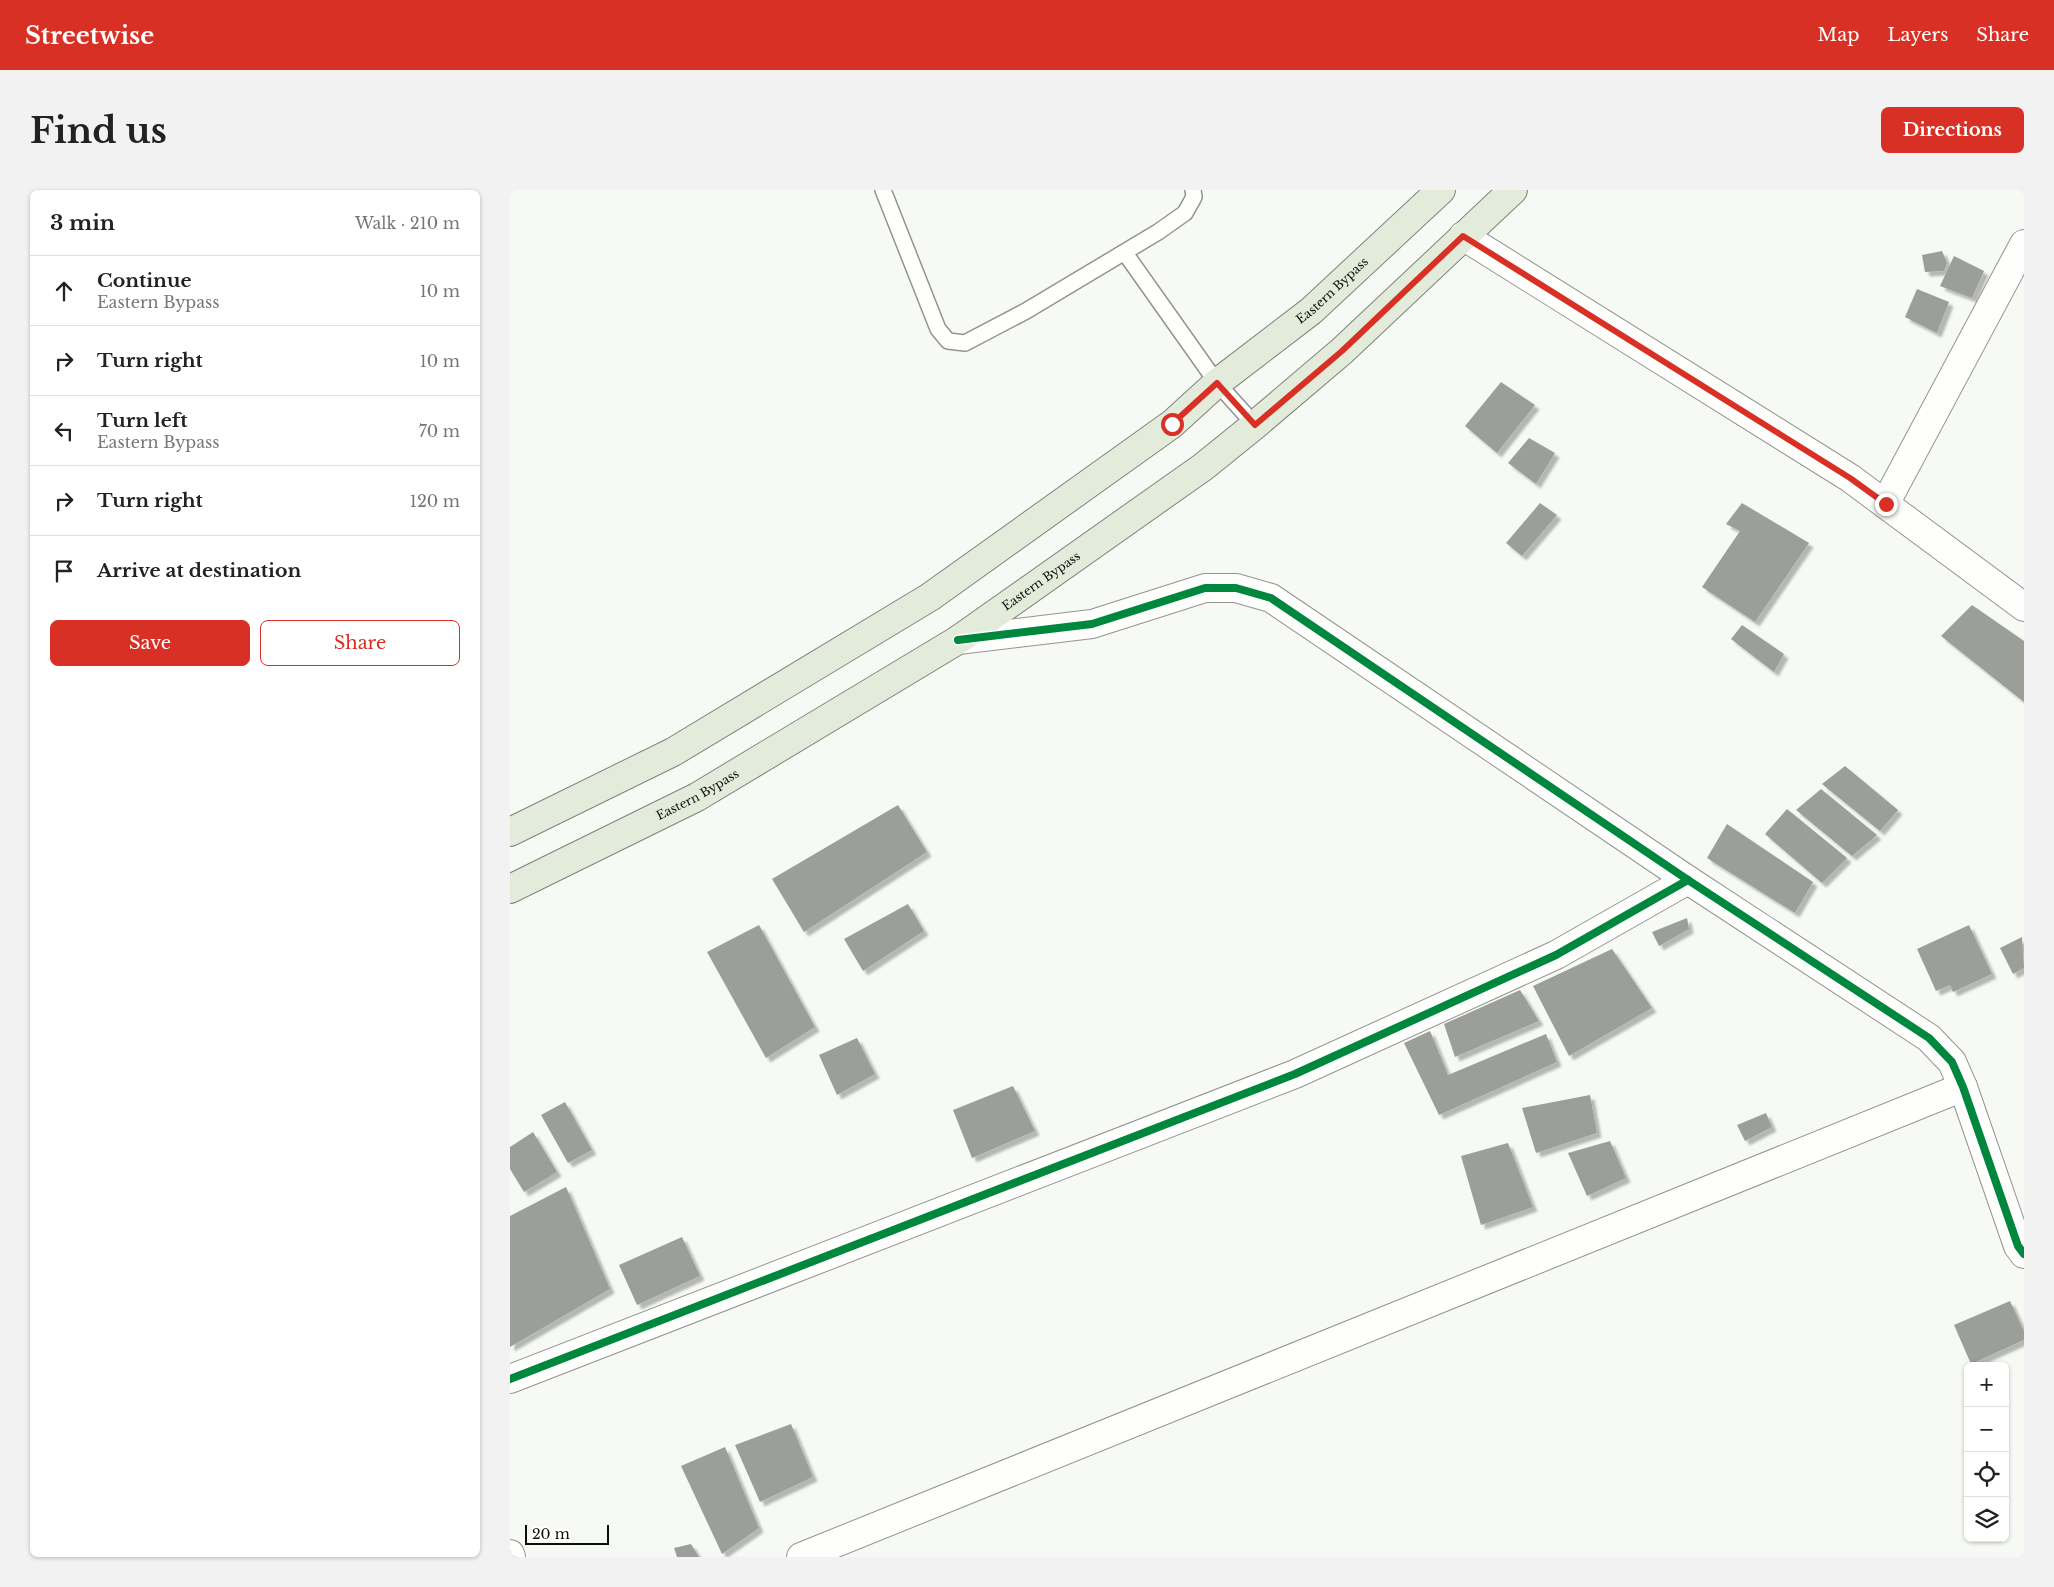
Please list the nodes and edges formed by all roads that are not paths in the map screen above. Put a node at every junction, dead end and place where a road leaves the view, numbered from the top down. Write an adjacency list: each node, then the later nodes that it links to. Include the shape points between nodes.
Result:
1 (883, 190): 7 (lane, via 938,330 948,341 965,343)
2 (1193, 190): 7 (lane, via 1194,197 1185,212)
3 (1441, 190): 8 (main road, Eastern Bypass, via 1311,311)
4 (1513, 190): 5 (main road, Eastern Bypass)
5 (1463, 236): 9 (main road, Eastern Bypass, via 1342,351); 10 (street, via 1850,478)
6 (2024, 244): 10 (street)
7 (1125, 253): 8 (lane)
8 (1217, 383): 9 (lane); 13 (main road, Eastern Bypass, via 1172,424 930,596 673,752)
9 (1255, 425): 12 (main road, Eastern Bypass, via 1203,467)
10 (1886, 504): 11 (street)
11 (2024, 607)
12 (958, 640): 14 (street, via 1092,624 1205,588 1236,588 1271,598); 15 (main road, Eastern Bypass, via 697,797)
13 (510, 832)
14 (1688, 880): 16 (street, via 1929,1038 1952,1062); 18 (street, via 1556,955 1295,1074)
15 (510, 889)
16 (1963, 1087): 17 (street, via 2018,1246); 19 (street)
17 (2024, 1254)
18 (510, 1379)
19 (801, 1557)

